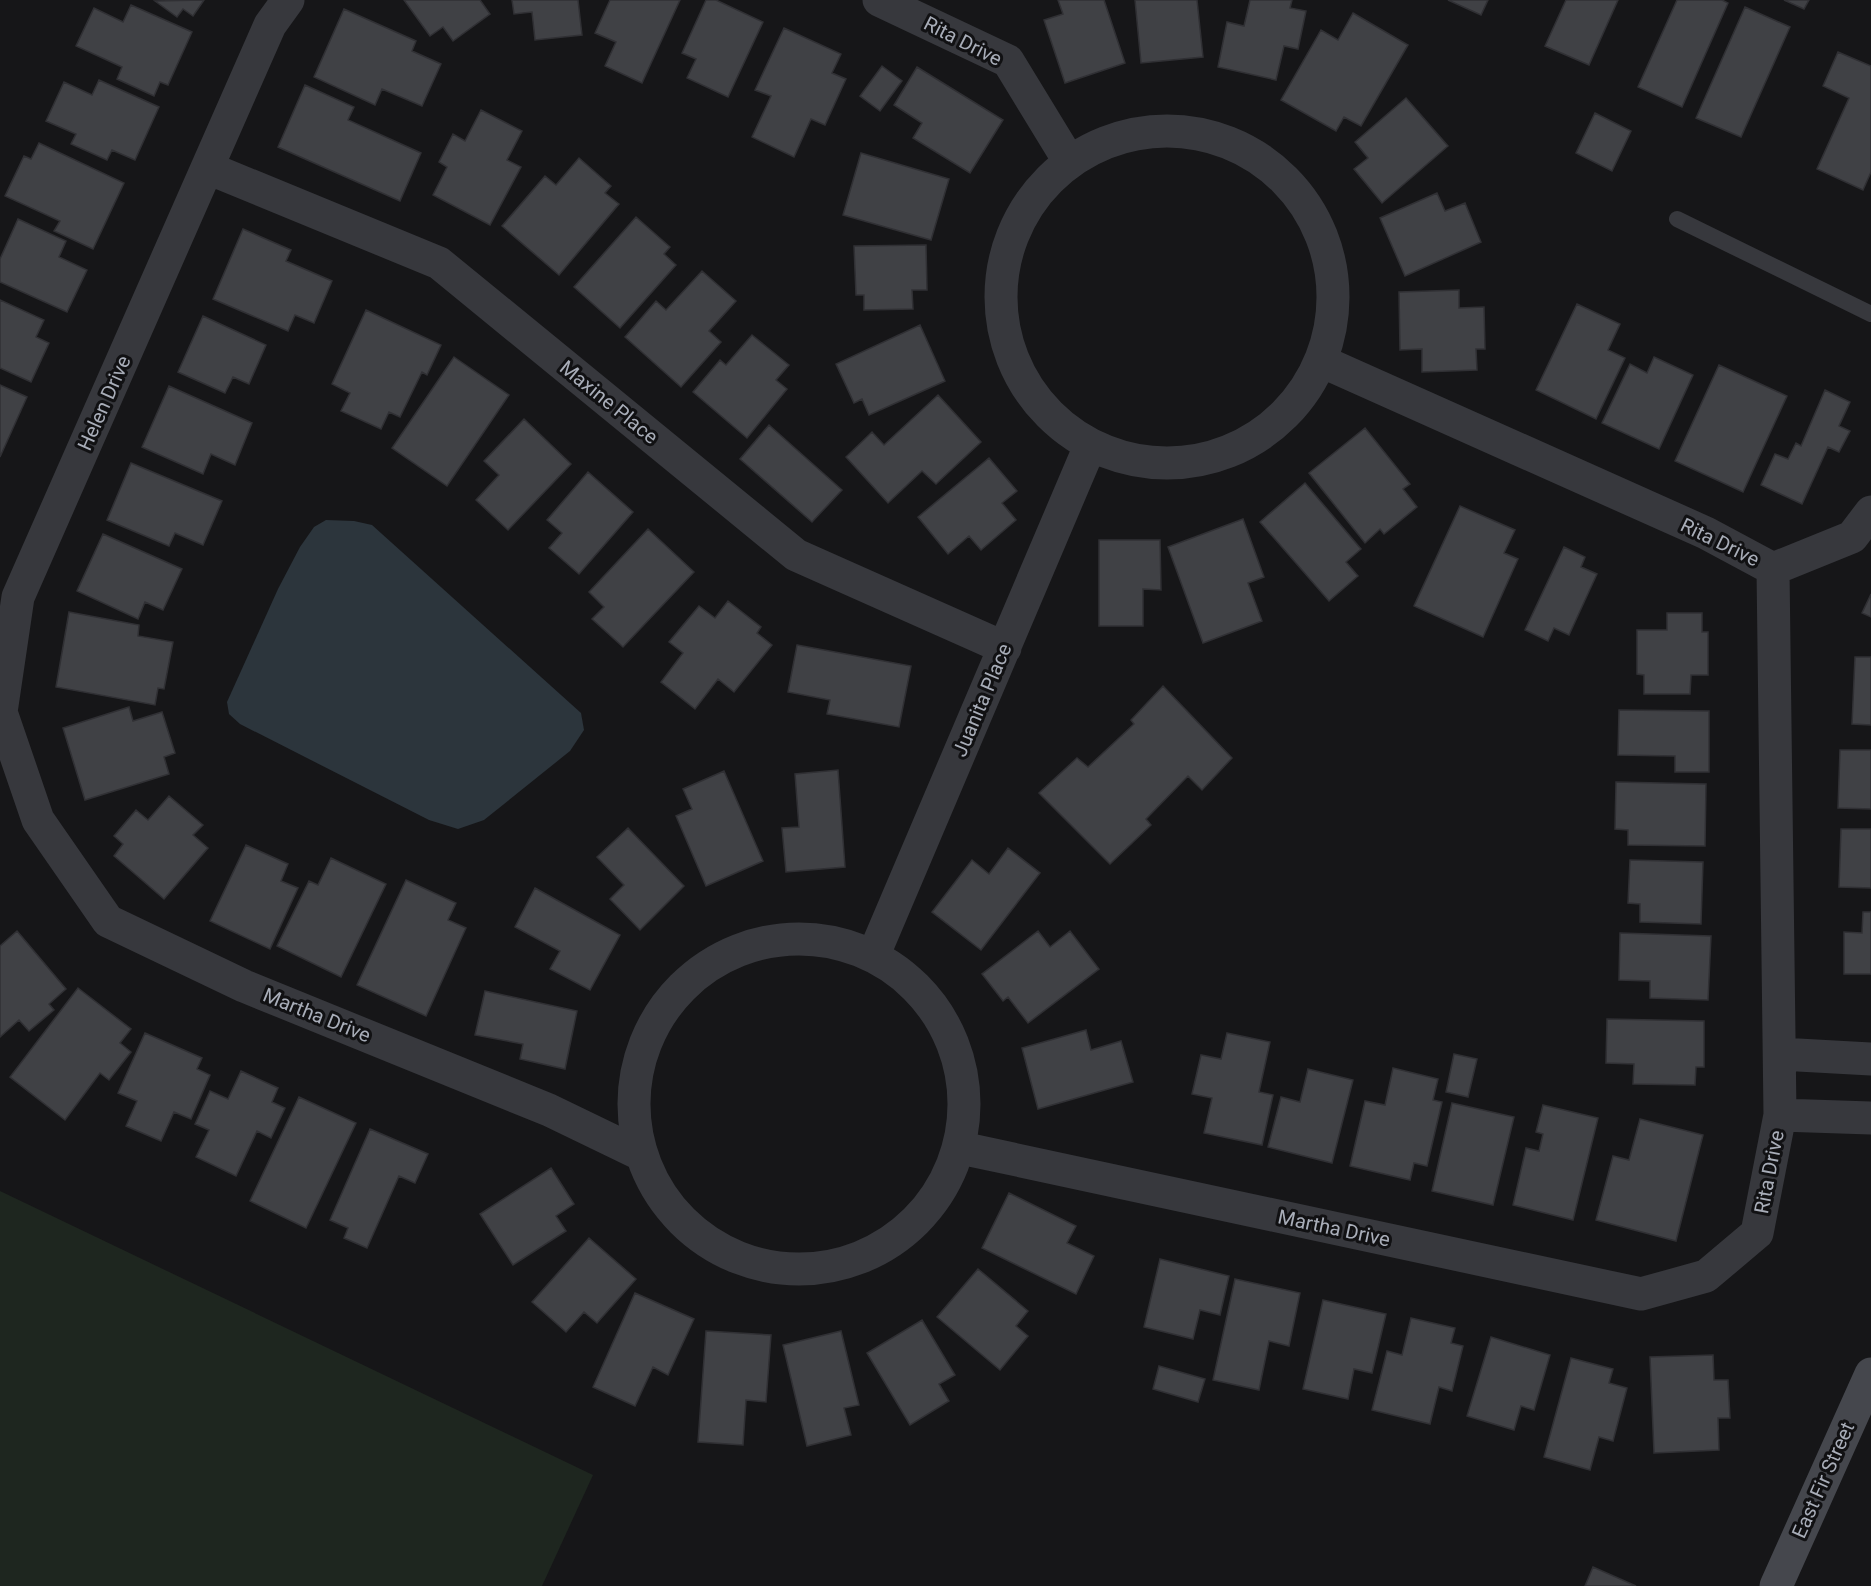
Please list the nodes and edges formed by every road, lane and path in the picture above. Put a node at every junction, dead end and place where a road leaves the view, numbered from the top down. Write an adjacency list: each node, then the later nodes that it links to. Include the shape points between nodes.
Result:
1 (288, 0): 4 (street, Helen Drive, via 270,25)
2 (879, 0): 3 (street, Rita Drive, via 1008,62)
3 (1069, 161): 7 (street, via 1117,137 1170,129 1223,139 1271,165 1307,205 1329,255 1334,308); 8 (street, via 1029,202 1005,254 1000,310 1014,365 1045,412)
4 (208, 168): 11 (street, Maxine Place, via 439,264 796,555); 12 (street, Helen Drive, via 18,597 1,712)
5 (1677, 219): 6 (lane)
6 (1871, 314)
7 (1322, 361): 8 (street, via 1298,401 1265,433 1224,454 1179,464 1134,461); 10 (street, Rita Drive, via 1706,533)
8 (1090, 446): 11 (street, Juanita Place)
9 (1871, 512): 10 (street, via 1852,537)
10 (1773, 569): 14 (street, Rita Drive)
11 (1005, 648): 13 (street, Juanita Place)
12 (38, 820): 19 (street, Martha Drive, via 108,921 244,986 549,1110)
13 (874, 954): 18 (street, via 933,1002 963,1071); 19 (street, via 812,937 769,942 747,945 692,977 651,1027 633,1090)
14 (1780, 1054): 15 (street); 16 (street, Rita Drive)
15 (1871, 1059)
16 (1780, 1115): 17 (street, Rita Drive); 20 (street, Rita Drive, via 1757,1233)
17 (1871, 1118)
18 (961, 1148): 19 (street, via 928,1210 881,1247 872,1254 803,1271 733,1257 675,1216); 20 (street, Martha Drive, via 1641,1294)
19 (640, 1154)
20 (1706, 1276)
21 (1871, 1374): 22 (street, East Fir Street)
22 (1776, 1586)

